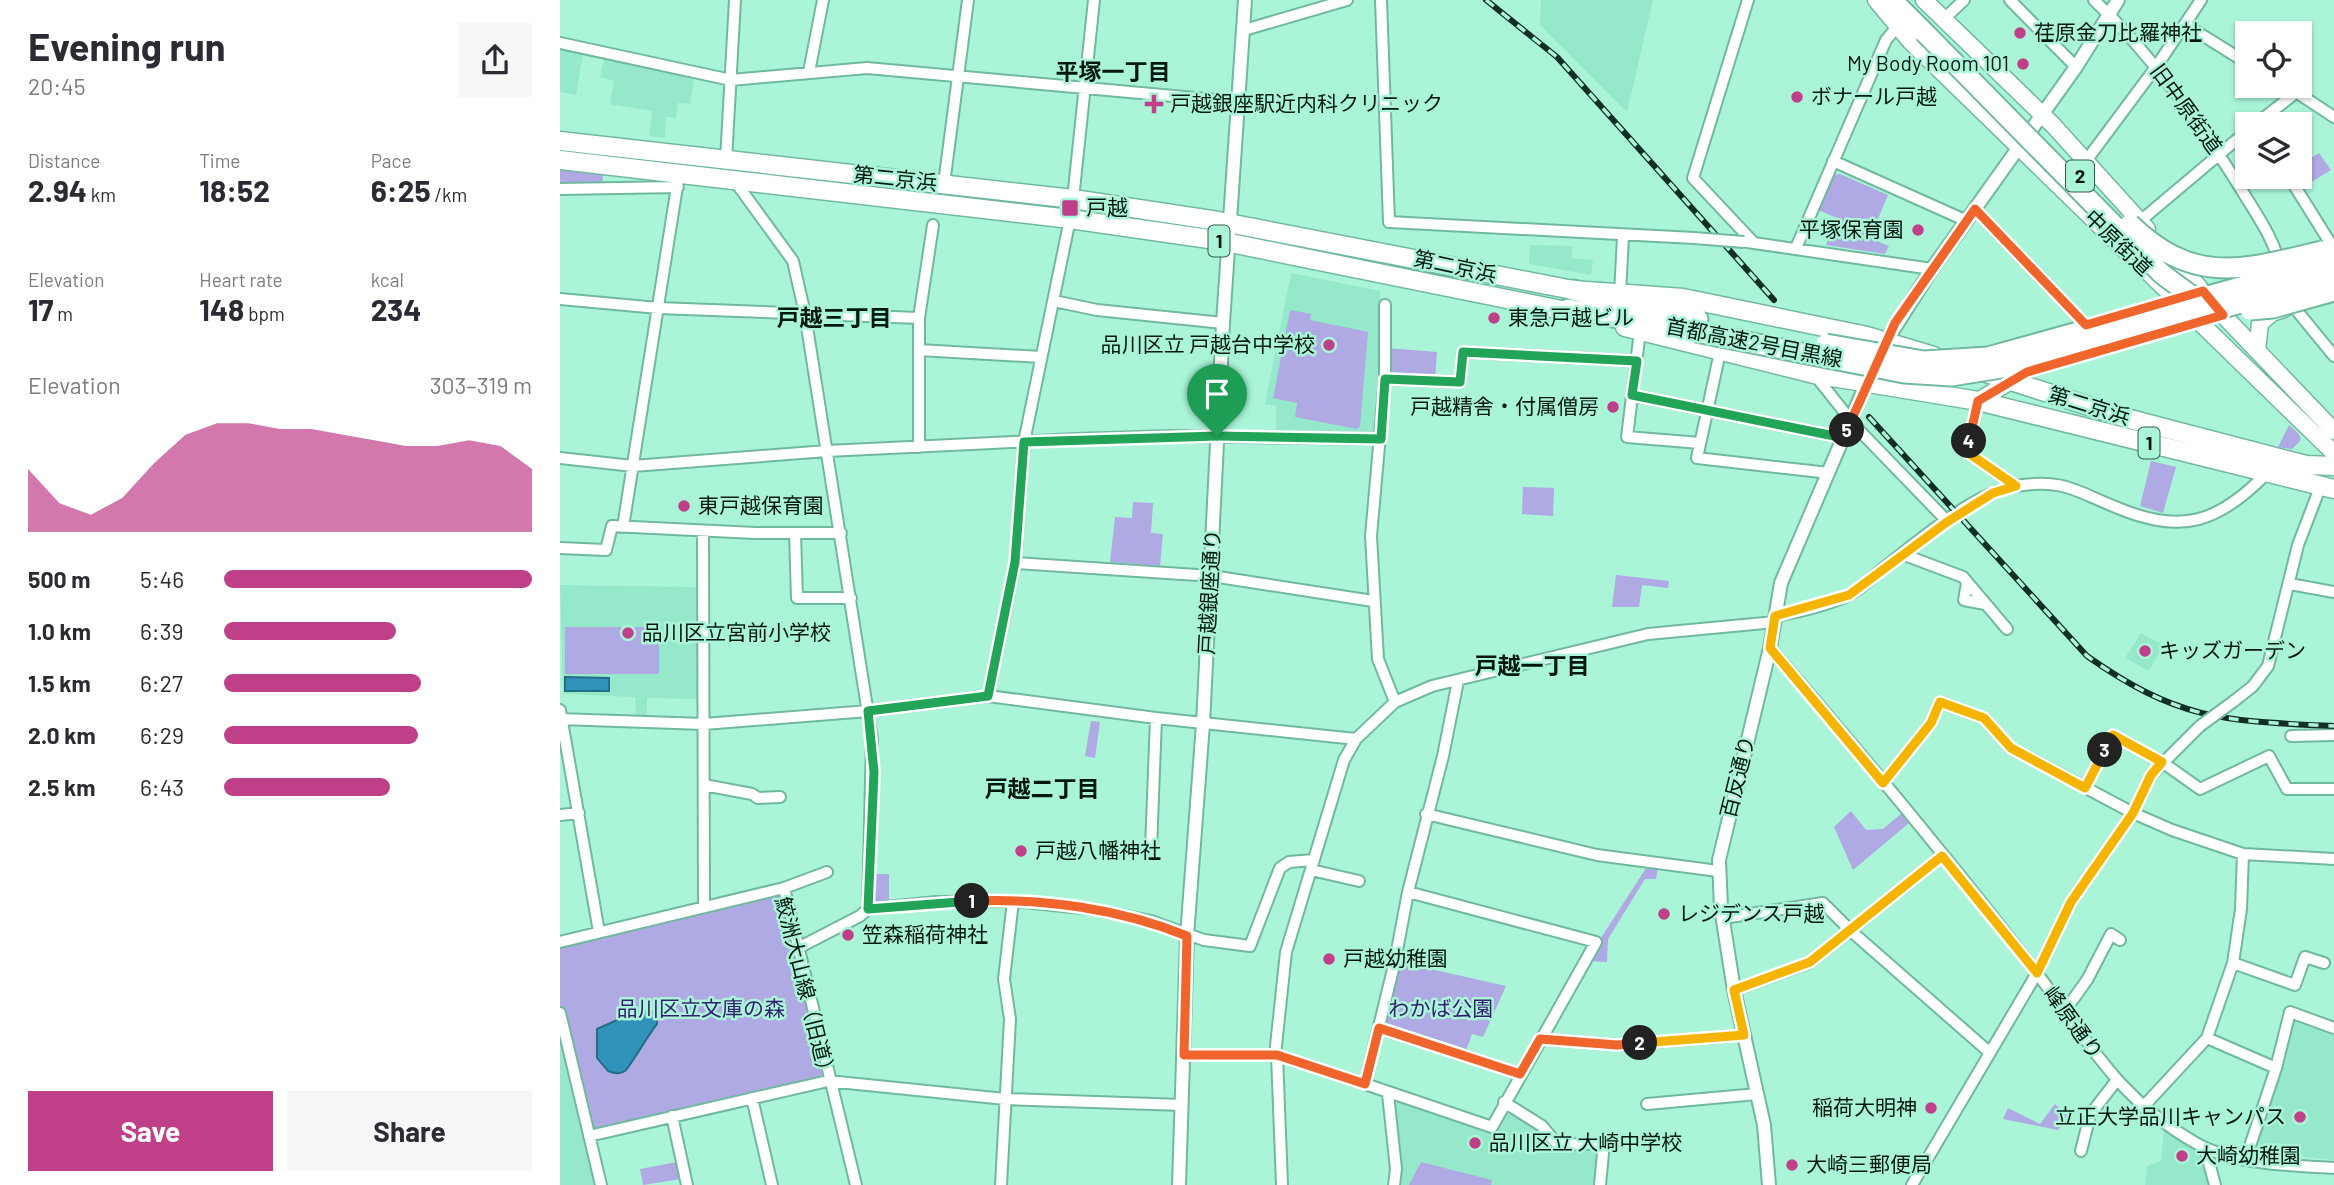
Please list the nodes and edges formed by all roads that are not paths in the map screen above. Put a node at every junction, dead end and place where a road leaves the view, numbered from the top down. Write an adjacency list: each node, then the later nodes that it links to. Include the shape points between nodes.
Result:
1 (735, 0): 29 (street)
2 (823, 0): 27 (street)
3 (968, 0): 28 (street)
4 (1094, 0): 30 (street)
5 (1245, 0): 22 (street, 戸越銀座通り)
6 (1347, 0): 22 (street)
7 (1381, 0): 59 (street, via 1389,222)
8 (1748, 0): 60 (street, via 1693,178)
9 (1876, 0): 21 (main road, 中原街道 / 2)
10 (1892, 0): 20 (highway, 2)
11 (1907, 0): 20 (highway, 2)
12 (1924, 0): 20 (main road, 中原街道 / 2)
13 (1965, 0): 20 (street)
14 (2010, 0): 25 (street)
15 (2094, 0): 18 (street, 旧中原街道)
16 (2118, 0): 18 (street, 百反通り)
17 (2201, 0): 19 (street)
18 (2109, 14): 25 (street, 百反通り); 26 (street, 旧中原街道)
19 (2186, 24): 24 (street); 26 (street)
20 (1934, 25): 35 (main road, 中原街道 / 2); 63 (highway, 2, bridge, via 2089,185 2168,255 2205,268 2239,270); 71 (highway, 2, bridge, via 2162,274 2189,295 2213,305 2251,310)
21 (1897, 27): 39 (main road, 中原街道 / 2); 43 (street, via 1886,40)
22 (1244, 30): 33 (street, 戸越銀座通り)
23 (560, 43): 29 (street)
24 (2235, 55)
25 (2076, 67): 35 (street, 百反通り)
26 (2156, 67): 40 (street, 旧中原街道); 44 (street)
27 (809, 72): 28 (street, via 867,68); 29 (street)
28 (957, 75): 30 (street); 48 (street)
29 (731, 80): 42 (street)
30 (1085, 87): 33 (street); 52 (street)
31 (2290, 98): 34 (street)
32 (2307, 98): 36 (street)
33 (1239, 102): 57 (street, 戸越銀座通り)
34 (2272, 112)
35 (2042, 115): 39 (street, 百反通り); 44 (main road, 中原街道 / 2)
36 (2334, 117)
37 (2235, 140): 40 (street)
38 (560, 141): 42 (highway, 第二京浜 / 1)
39 (2019, 148): 53 (street, 百反通り); 74 (main road, 中原街道 / 2)
40 (2218, 153): 56 (street); 66 (street, 旧中原街道, via 2275,245)
41 (560, 160): 45 (highway, 第二京浜 / 1)
42 (726, 160): 48 (highway, 第二京浜 / 1)
43 (1833, 161): 55 (street); 62 (street)
44 (2086, 161): 56 (main road, 中原街道 / 2)
45 (608, 166): 46 (highway, 第二京浜 / 1); 49 (street)
46 (679, 180): 47 (highway, 第二京浜 / 1); 49 (street); 78 (street)
47 (734, 180): 54 (highway, 第二京浜 / 1); 80 (street, via 793,261)
48 (944, 184): 52 (highway, 第二京浜 / 1)
49 (606, 187): 50 (street)
50 (560, 188)
51 (2296, 189): 63 (street)
52 (1073, 199): 57 (highway, 第二京浜 / 1)
53 (1975, 209): 55 (street, 百反通り); 85 (street)
54 (1070, 219): 61 (highway, 第二京浜 / 1); 75 (street)
55 (1967, 221): 67 (street, 百反通り)
56 (2139, 222): 64 (main road, 中原街道 / 2)
57 (1231, 224): 61 (street, 戸越銀座通り); 69 (highway, 第二京浜 / 1)
58 (933, 225): 82 (street)
59 (1623, 237): 60 (street, bridge); 72 (street)
60 (1748, 242): 62 (street)
61 (1229, 243): 79 (highway, 第二京浜 / 1); 84 (street, 戸越銀座通り)
62 (1796, 248): 67 (street)
63 (2334, 249): 66 (main road, 2)
64 (2171, 254): 66 (main road, 2, via 2212,267); 70 (main road, 中原街道 / 2)
65 (2334, 261): 86 (highway, 首都高速2号目黒線, bridge, via 2037,346 1962,361 1907,358)
66 (2281, 266): 70 (main road, 2)
67 (1932, 269): 88 (street, 百反通り)
68 (2334, 276): 86 (highway, 首都高速2号目黒線, bridge, via 2032,363 1951,376 1903,373)
69 (1573, 290): 72 (highway, 第二京浜 / 1); 86 (highway, 首都高速2号目黒線)
70 (2203, 291): 74 (main road, 2); 81 (main road, 中原街道 / 2)
71 (2334, 291): 77 (main road); 81 (main road)
72 (1620, 294): 88 (highway, 第二京浜 / 1, via 1683,298)
73 (560, 299): 78 (street)
74 (2177, 300): 83 (main road, 中原街道 / 2); 85 (main road, 2)
75 (1054, 301): 84 (street); 94 (street)
76 (1385, 304): 97 (street)
77 (2293, 306): 90 (main road, via 2260,323); 93 (street)
78 (658, 308): 80 (street); 116 (street)
79 (1568, 309): 86 (highway, 首都高速2号目黒線); 87 (highway, 第二京浜 / 1)
80 (805, 314): 82 (street); 112 (street)
81 (2223, 315): 83 (main road); 90 (main road, 中原街道 / 2)
82 (919, 318): 89 (street)
83 (2201, 320): 98 (main road); 106 (main road, 中原街道 / 2)
84 (1223, 323): 105 (street, 戸越銀座通り)
85 (2086, 325): 92 (main road, 2, via 1994,352)
86 (1697, 326)
87 (1640, 331): 91 (highway, 第二京浜 / 1); 95 (street)
88 (1885, 341): 92 (highway, 第二京浜 / 1); 99 (street, 百反通り)
89 (919, 351): 94 (street); 111 (street)
90 (2257, 351): 104 (main road, 中原街道 / 2)
91 (1720, 352): 96 (highway, 第二京浜 / 1); 102 (street)
92 (1934, 356): 98 (highway, 第二京浜 / 1)
93 (2334, 356)
94 (1041, 357): 109 (street)
95 (1637, 361): 97 (street, via 1463,352 1460,382); 100 (street)
96 (1814, 374): 99 (highway, 第二京浜 / 1); 103 (street)
97 (1385, 379): 108 (street)
98 (2009, 381): 101 (main road); 115 (highway, 第二京浜 / 1)
99 (1866, 384): 101 (highway, 第二京浜 / 1); 103 (street, 百反通り)
100 (1632, 395): 102 (street); 110 (street, via 1627,437)
101 (1978, 401): 119 (highway, 第二京浜 / 1); 120 (street, via 1967,452)
102 (1707, 411): 107 (street); 110 (street)
103 (1851, 420): 107 (street, 百反通り); 122 (street)
104 (2334, 431)
105 (1217, 436): 108 (street); 109 (street); 130 (street, 戸越銀座通り)
106 (2315, 436): 113 (main road, 中原街道 / 2); 115 (main road, via 2314,451)
107 (1844, 438): 118 (street, 百反通り)
108 (1381, 439): 134 (street, via 1371,536)
109 (1024, 442): 111 (street); 129 (street)
110 (1700, 443): 118 (street, via 1697,458)
111 (919, 447): 112 (street)
112 (827, 451): 116 (street); 126 (street)
113 (2334, 453)
114 (560, 458): 116 (street)
115 (2300, 464): 117 (highway, 第二京浜 / 1)
116 (633, 466): 123 (street)
117 (2334, 466)
118 (1829, 473): 135 (street, 百反通り, via 1781,583)
119 (2266, 474): 120 (street, via 2241,500 2198,522 2119,509 2060,483); 121 (highway, 第二京浜 / 1)
120 (2016, 486): 122 (street, via 1993,493)
121 (2328, 487): 131 (street, via 2298,545)
122 (1947, 522): 128 (street)
123 (623, 527): 124 (street); 127 (street, via 612,526 606,550)
124 (703, 531): 125 (street); 144 (street)
125 (795, 533): 126 (street); 133 (street, via 797,598)
126 (841, 533): 133 (street)
127 (560, 548)
128 (1902, 554): 135 (street, via 1849,595); 136 (street, via 1963,577)
129 (1015, 562): 130 (street); 139 (street)
130 (1212, 576): 134 (street); 145 (street, 戸越銀座通り)
131 (2290, 584): 132 (street); 149 (street, bridge, via 2268,666 2253,686)
132 (2334, 592)
133 (851, 598): 141 (street)
134 (1373, 601): 140 (street, via 1378,659)
135 (1775, 619): 137 (street, 百反通り); 138 (street, via 1648,634)
136 (2007, 629)
137 (1770, 648): 150 (street, 峰原通り); 164 (street, 百反通り)
138 (1458, 681): 140 (street); 157 (street, via 1444,756)
139 (988, 696): 141 (street); 143 (street)
140 (1395, 702): 148 (street)
141 (868, 711): 144 (street); 171 (street, via 874,772)
142 (561, 716): 144 (street); 155 (street)
143 (1156, 718): 145 (street); 159 (street)
144 (704, 724): 151 (street)
145 (1203, 724): 148 (street); 175 (street, 戸越銀座通り)
146 (2334, 735): 147 (street)
147 (2291, 736)
148 (1356, 739): 163 (street, via 1344,760)
149 (2162, 762): 152 (street, via 2113,735); 153 (street, via 2200,789 2269,756 2287,789); 156 (street)
150 (1883, 783): 152 (street, via 1931,723 1940,702 1984,718 2011,748); 161 (street, 峰原通り)
151 (704, 785): 154 (street, via 758,798); 170 (street)
152 (2085, 788): 156 (street)
153 (2334, 789)
154 (780, 797)
155 (579, 813): 158 (street); 174 (street)
156 (2133, 813): 160 (street); 181 (street, via 2071,902)
157 (1426, 814): 164 (street, via 1597,855); 168 (street)
158 (560, 815)
159 (1152, 849)
160 (2243, 854): 162 (street); 179 (street, via 2241,909)
161 (1942, 856): 173 (street); 181 (street, 峰原通り)
162 (2334, 859)
163 (1312, 865): 166 (street); 175 (street, via 1289,862 1280,868 1250,946); 192 (street, via 1286,952)
164 (1718, 871): 172 (street, 百反通り)
165 (827, 872): 167 (street)
166 (1359, 881)
167 (784, 888): 170 (street, 鮫洲大山線（旧道）); 178 (street, 鮫洲大山線（旧道）)
168 (1408, 892): 185 (street); 189 (street, via 1596,942)
169 (1013, 901): 171 (street); 175 (street, via 1091,909 1150,921); 201 (street, via 1004,979 1010,1019)
170 (704, 906): 174 (street, 鮫洲大山線（旧道）)
171 (868, 909): 178 (street)
172 (1723, 918): 173 (street, via 1822,903); 182 (street, 百反通り)
173 (1851, 931): 182 (street, via 1810,962); 190 (street)
174 (599, 932): 177 (street, 鮫洲大山線（旧道）)
175 (1187, 936): 191 (street, 戸越銀座通り)
176 (2120, 940): 183 (street, via 2111,934)
177 (560, 942)
178 (798, 948): 195 (street, 鮫洲大山線（旧道）)
179 (2232, 962): 180 (street, via 2295,985 2305,957); 188 (street)
180 (2324, 963)
181 (2037, 973): 183 (street, 峰原通り); 190 (street)
182 (1734, 990): 187 (street, 百反通り)
183 (2064, 1012): 196 (street, 峰原通り)
184 (560, 1013): 207 (street)
185 (1379, 1028): 194 (street); 197 (street)
186 (2334, 1028): 193 (street, via 2290,1012)
187 (1744, 1035): 189 (street, via 1617,1045); 199 (street, 百反通り)
188 (2207, 1038): 193 (street); 205 (street)
189 (1540, 1039): 194 (street)
190 (1989, 1052): 222 (street)
191 (1184, 1055): 192 (street); 204 (street, 戸越銀座通り)
192 (1276, 1055): 197 (street); 218 (street)
193 (2276, 1068): 210 (street)
194 (1520, 1074): 202 (street)
195 (828, 1081): 200 (street); 201 (street); 215 (street, 鮫洲大山線（旧道）)
196 (2116, 1081): 205 (street, 峰原通り); 209 (street, via 2090,1115)
197 (1365, 1084): 198 (street)
198 (1388, 1094): 202 (street, via 1492,1127); 219 (street)
199 (1757, 1094): 203 (street); 221 (street, 百反通り)
200 (752, 1098): 206 (street); 214 (street)
201 (1005, 1099): 204 (street); 216 (street)
202 (1504, 1102): 220 (street, via 1542,1126 1558,1145 1604,1143)
203 (1647, 1104)
204 (1182, 1105): 217 (street, 戸越銀座通り)
205 (2143, 1107): 208 (street, 峰原通り)
206 (672, 1116): 207 (street); 213 (street)
207 (589, 1136): 212 (street)
208 (2205, 1148): 210 (street, 峰原通り); 223 (street)
209 (2081, 1151)
210 (2246, 1158): 211 (street, 峰原通り)
211 (2334, 1168)
212 (601, 1185)
213 (687, 1185)
214 (772, 1185)
215 (856, 1185)
216 (1001, 1185)
217 (1179, 1185)
218 (1282, 1185)
219 (1394, 1185)
220 (1600, 1185)
221 (1769, 1185)
222 (1912, 1185)
223 (2215, 1185)

